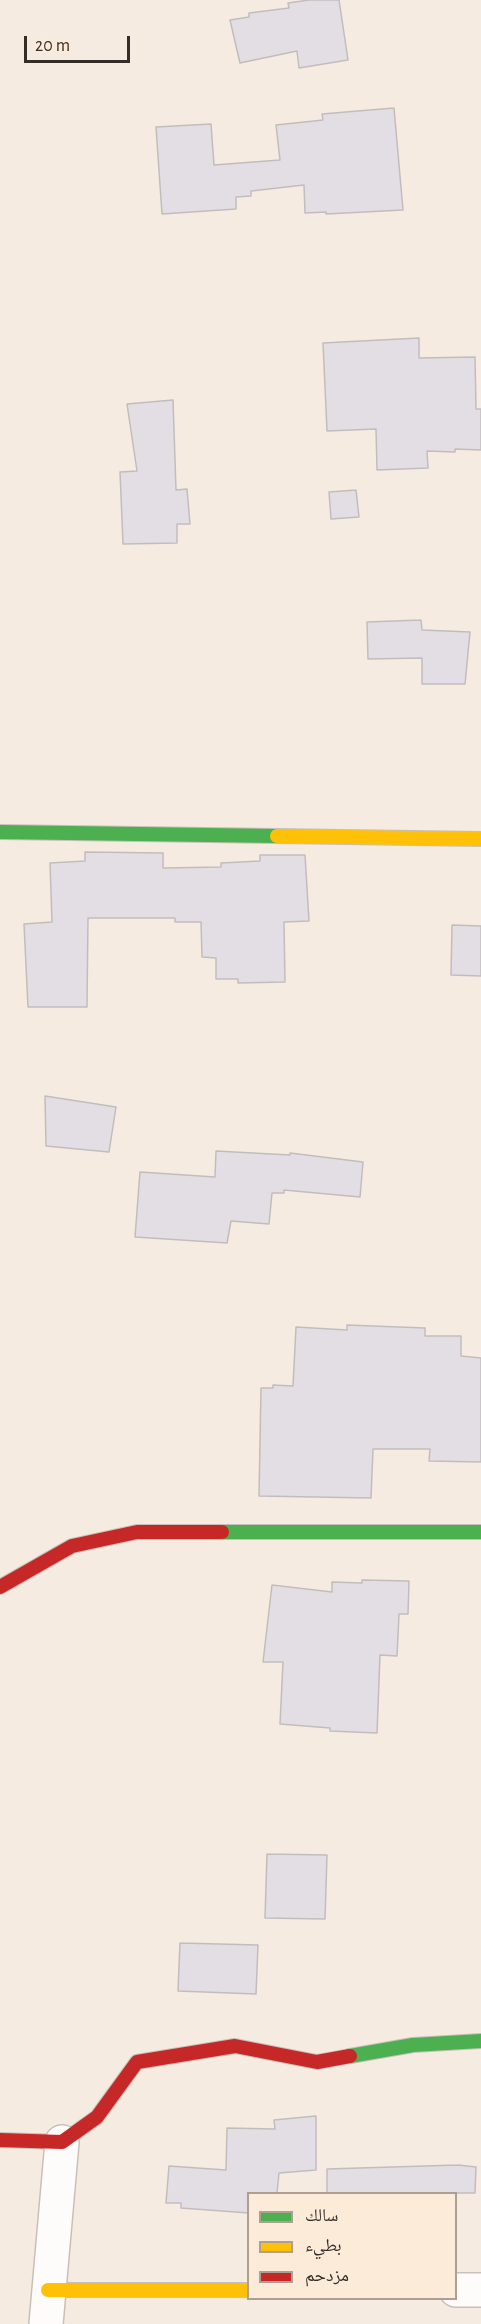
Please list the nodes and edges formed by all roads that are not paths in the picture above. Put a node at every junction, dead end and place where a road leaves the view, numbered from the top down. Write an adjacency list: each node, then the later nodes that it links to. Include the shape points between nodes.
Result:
1 (0, 832): 2 (street)
2 (481, 839)
3 (481, 1532): 4 (street, via 137,1532 72,1546)
4 (0, 1587)
5 (481, 2041): 7 (street, via 414,2045 317,2062 235,2046 136,2062 97,2117)
6 (0, 2140): 7 (street)
7 (62, 2142): 8 (street)
8 (48, 2290): 9 (street); 12 (street)
9 (247, 2290)
10 (457, 2290): 11 (street)
11 (481, 2290)
12 (46, 2324)

